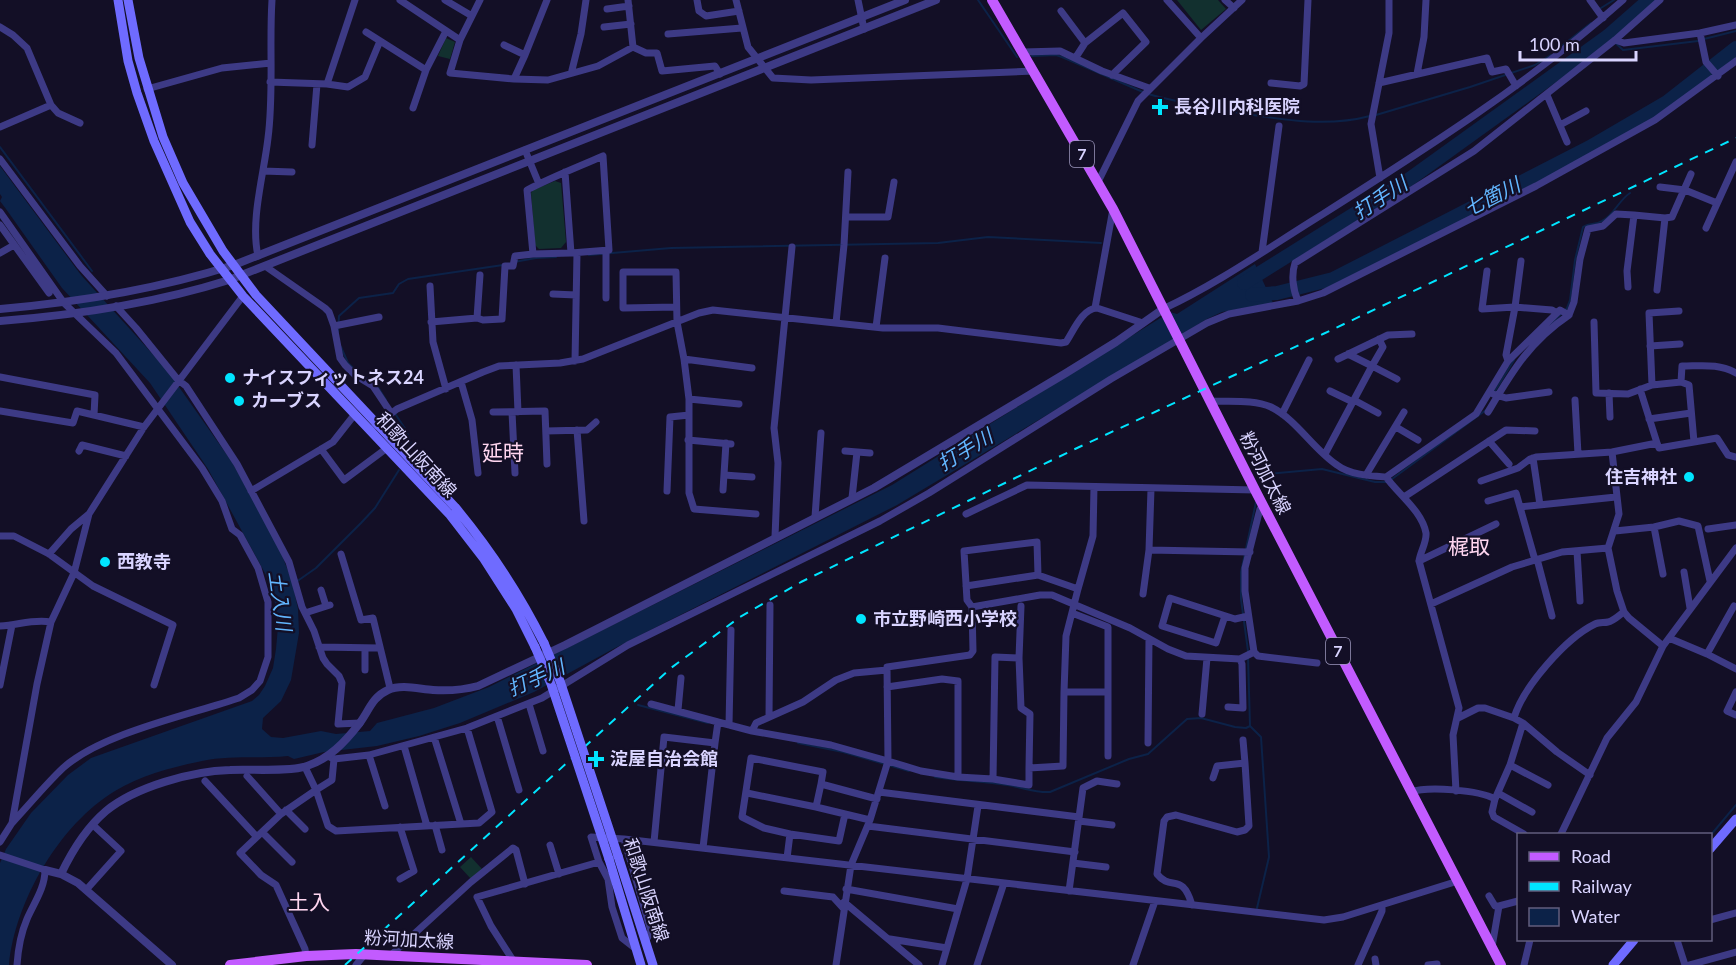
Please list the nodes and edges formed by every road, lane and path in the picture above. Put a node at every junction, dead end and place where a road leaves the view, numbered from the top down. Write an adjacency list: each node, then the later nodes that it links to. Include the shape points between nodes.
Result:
1 (118, 0): 120 (main road, 和歌山阪南線, via 128,61 154,141 190,222)
2 (128, 0): 71 (main road, 和歌山阪南線)
3 (272, 0): 55 (street)
4 (355, 0): 69 (street)
5 (400, 0): 39 (street)
6 (445, 0): 30 (street)
7 (480, 0): 30 (street)
8 (548, 0): 51 (street)
9 (586, 0): 58 (street)
10 (697, 0): 28 (street, via 699,11 706,16)
11 (736, 0): 28 (street)
12 (858, 0): 31 (street)
13 (905, 0): 31 (street)
14 (936, 0): 38 (street)
15 (992, 0): 50 (main road, 粉河加太線 / 7)
16 (1167, 0): 43 (street)
17 (1225, 0): 26 (street)
18 (1242, 0): 26 (street)
19 (1308, 0): 66 (street, via 1304,84)
20 (1389, 0): 67 (street, via 1389,33)
21 (1426, 0): 61 (street)
22 (1590, 0): 32 (street)
23 (1623, 0): 32 (street)
24 (1660, 0): 45 (street)
25 (628, 3): 27 (street); 33 (street)
26 (1234, 8): 43 (street)
27 (607, 9)
28 (739, 11): 37 (street)
29 (1061, 11): 47 (street)
30 (472, 16): 44 (street)
31 (862, 18): 38 (street); 53 (street)
32 (1603, 18): 70 (street)
33 (631, 24): 36 (street); 49 (street)
34 (1736, 25): 42 (street)
35 (0, 27): 76 (street, via 27,48)
36 (604, 27)
37 (742, 28): 41 (street); 53 (street)
38 (864, 28): 56 (street)
39 (446, 31): 44 (street); 57 (street)
40 (366, 32): 46 (street)
41 (668, 33)
42 (1700, 33): 45 (street, via 1624,43); 63 (street, via 1706,62)
43 (1201, 38): 72 (street)
44 (460, 40): 64 (street, via 450,73)
45 (1616, 40): 74 (street)
46 (380, 41): 57 (street); 69 (street, via 365,77 348,87)
47 (1085, 43): 52 (street); 62 (street, via 1123,13 1146,42)
48 (504, 45): 51 (street)
49 (633, 47): 60 (street, via 657,53 662,71 715,66); 64 (street, via 598,66 549,80)
50 (1023, 52): 52 (street, via 1053,50); 59 (main road, 粉河加太線 / 7)
51 (525, 55): 64 (street)
52 (1076, 57): 62 (street)
53 (756, 59): 56 (street); 60 (street)
54 (1736, 61): 63 (street)
55 (271, 63): 65 (street); 71 (street, via 222,68)
56 (766, 68): 59 (street, via 773,78 811,80); 75 (street)
57 (426, 70): 77 (street)
58 (572, 70)
59 (1034, 71): 96 (main road, 粉河加太線 / 7)
60 (720, 74): 73 (street)
61 (1417, 74): 67 (street); 70 (street, via 1486,58 1492,72 1506,69)
62 (1112, 75): 72 (street)
63 (1718, 76): 134 (street, via 1655,120 1536,186 1323,294)
64 (514, 79)
65 (270, 82): 68 (street); 89 (street, via 269,136)
66 (1271, 83)
67 (1379, 83): 94 (street, via 1371,124)
68 (317, 84): 69 (street); 84 (street)
69 (327, 84)
70 (1516, 86): 94 (street)
71 (147, 89): 118 (main road, 和歌山阪南線, via 183,183)
72 (1147, 91): 96 (street, via 1134,108)
73 (670, 93): 75 (street); 85 (street)
74 (1547, 95): 80 (street); 134 (street, via 1474,150 1295,263)
75 (675, 103): 87 (street)
76 (51, 105): 79 (street, via 58,113); 82 (street)
77 (413, 108)
78 (1586, 111): 80 (street)
79 (80, 123)
80 (1560, 125): 83 (street)
81 (1279, 126): 110 (street)
82 (0, 127)
83 (1568, 142)
84 (312, 145)
85 (525, 150): 87 (street); 115 (street)
86 (0, 159): 131 (street)
87 (530, 161): 97 (street); 119 (street)
88 (1736, 162): 100 (street)
89 (263, 171): 90 (street); 115 (street, via 255,244)
90 (291, 172)
91 (565, 172): 97 (street); 112 (street, via 603,156 609,250); 114 (street)
92 (848, 172): 104 (street)
93 (1691, 174): 99 (street)
94 (1380, 178): 110 (street)
95 (894, 182): 104 (street, via 888,217)
96 (1098, 182): 101 (main road, 粉河加太線 / 7)
97 (539, 184): 113 (street, via 527,190)
98 (1660, 187): 99 (street)
99 (1685, 190): 100 (street); 105 (street, via 1672,217)
100 (1717, 203): 107 (street)
101 (1113, 209): 139 (street); 141 (main road, 粉河加太線 / 7)
102 (0, 212): 135 (street)
103 (1634, 215): 105 (street); 126 (street); 144 (street, via 1616,214 1603,226 1588,229 1574,302)
104 (846, 217): 152 (street)
105 (1665, 218): 127 (street)
106 (0, 225): 108 (street)
107 (1706, 228)
108 (14, 245): 111 (street); 128 (street)
109 (792, 247): 146 (street)
110 (1262, 252): 141 (street)
111 (0, 253)
112 (606, 253): 114 (street); 133 (street)
113 (533, 254): 114 (street); 147 (street, via 515,256 513,266 505,267 502,319)
114 (575, 254): 130 (street)
115 (258, 256): 118 (street)
116 (885, 258): 155 (street)
117 (1521, 261): 138 (street)
118 (234, 265): 120 (street); 123 (main road, 和歌山阪南線)
119 (265, 266): 123 (street); 154 (street, via 325,308)
120 (221, 269): 124 (main road, 和歌山阪南線); 131 (street, via 167,285)
121 (1486, 271): 138 (street, via 1482,309)
122 (480, 274): 147 (street)
123 (242, 275): 124 (street); 206 (main road, 和歌山阪南線)
124 (229, 280): 132 (main road, 和歌山阪南線); 136 (street, via 173,296)
125 (430, 286): 149 (street)
126 (1628, 287)
127 (1657, 290)
128 (49, 293)
129 (553, 294): 130 (street)
130 (576, 294): 167 (street)
131 (107, 296): 135 (street)
132 (243, 296): 175 (street); 199 (main road, 和歌山阪南線)
133 (606, 298)
134 (1297, 298): 157 (street, via 1228,314)
135 (67, 303): 140 (street); 143 (street)
136 (116, 306): 143 (street); 175 (street)
137 (676, 307): 137 (street, via 676,272 623,272 623,308); 150 (street)
138 (1515, 307): 144 (street); 168 (street)
139 (1095, 308): 153 (street); 155 (street, via 1085,313 1066,342 1061,343 938,328)
140 (0, 309)
141 (1164, 311): 153 (street); 157 (main road, 粉河加太線 / 7)
142 (1679, 311): 160 (street, via 1649,313)
143 (77, 313): 148 (street); 190 (street)
144 (1563, 313): 161 (street); 163 (street)
145 (379, 317): 154 (street)
146 (784, 317): 150 (street, via 713,310); 152 (street); 263 (street, via 774,428 778,463)
147 (477, 318): 149 (street)
148 (0, 321)
149 (431, 322): 179 (street)
150 (677, 322): 165 (street); 167 (street)
151 (1594, 322): 183 (street, via 1596,393)
152 (836, 323): 155 (street)
153 (1143, 323): 247 (street, via 988,421)
154 (337, 325): 192 (street, via 340,358 355,375 373,386)
155 (876, 327)
156 (1412, 334): 158 (street)
157 (1178, 338): 187 (main road, 粉河加太線 / 7); 322 (street, via 880,521 628,645)
158 (1379, 339): 162 (street); 170 (street, via 1383,347)
159 (1680, 344): 160 (street)
160 (1650, 346): 178 (street)
161 (1515, 352): 163 (street); 168 (street)
162 (1348, 354): 164 (street); 170 (street)
163 (1522, 357): 184 (street)
164 (1338, 358)
165 (684, 359): 171 (street); 185 (street)
166 (1309, 360): 200 (street)
167 (575, 361): 169 (street)
168 (1508, 361): 184 (street)
169 (516, 365): 176 (street, via 499,366); 194 (street)
170 (1372, 366): 174 (street); 188 (street)
171 (752, 368)
172 (1736, 373): 177 (street, via 1716,366 1682,366)
173 (0, 377): 201 (street, via 95,395)
174 (1397, 379)
175 (178, 380): 190 (street); 243 (street, via 186,386)
176 (461, 382): 179 (street); 232 (street, via 472,420)
177 (1681, 382): 178 (street); 198 (street, via 1689,385)
178 (1652, 385): 180 (street)
179 (446, 389): 192 (street)
180 (1640, 389): 183 (street, via 1628,394); 204 (street)
181 (1330, 391): 188 (street)
182 (1549, 392): 184 (street, via 1506,398)
183 (1609, 393): 203 (street)
184 (1494, 394): 196 (street); 237 (street, via 1476,414)
185 (689, 399): 189 (street); 202 (street)
186 (1575, 400): 226 (street)
187 (1211, 401): 200 (street, via 1260,404); 242 (main road, 粉河加太線 / 7)
188 (1353, 401): 197 (street); 225 (street)
189 (739, 404)
190 (159, 406): 208 (street); 376 (street, via 202,468 222,501 232,529 240,535 258,568 268,602 270,632 268,657 260,681 239,698 133,731 85,753 64,768)
191 (0, 411): 201 (street, via 73,423 77,411)
192 (394, 411): 206 (street)
193 (493, 412): 194 (street)
194 (515, 412): 210 (street, via 545,411); 233 (street)
195 (1404, 412): 207 (street)
196 (1488, 412)
197 (1378, 413)
198 (1691, 413): 204 (street); 216 (street)
199 (355, 414): 206 (main road, 和歌山阪南線); 219 (street, via 333,442)
200 (1282, 414): 225 (street)
201 (94, 415): 208 (street)
202 (688, 415): 213 (street); 244 (street, via 670,417)
203 (1610, 417)
204 (1649, 419): 217 (street)
205 (596, 422): 209 (street, via 587,430)
206 (373, 427): 218 (main road, 和歌山阪南線); 301 (main road, 和歌山阪南線, via 482,539 524,602)
207 (1396, 427): 214 (street); 235 (street)
208 (144, 428): 227 (street)
209 (577, 430): 210 (street); 256 (street)
210 (546, 431): 230 (street)
211 (1535, 431): 215 (street, via 1506,430)
212 (821, 433): 255 (street)
213 (688, 440): 234 (street, via 728,443); 253 (street, via 689,494 694,509)
214 (1418, 440)
215 (1489, 441): 231 (street); 245 (street)
216 (1694, 442): 217 (street, via 1659,448); 228 (street, via 1717,438 1728,455)
217 (1657, 443): 223 (street)
218 (387, 448): 219 (street, via 344,480); 301 (main road, 和歌山阪南線, via 450,515)
219 (321, 449): 243 (street)
220 (79, 451): 227 (street, via 82,445)
221 (845, 451): 222 (street)
222 (857, 452): 224 (street); 247 (street)
223 (1612, 452): 226 (street); 246 (street)
224 (870, 453)
225 (1325, 454): 235 (street, via 1341,468)
226 (1578, 454): 229 (street)
227 (126, 456): 252 (street)
228 (1736, 457)
229 (1533, 458): 238 (street, via 1518,468); 249 (street)
230 (547, 464)
231 (1509, 464)
232 (478, 473)
233 (514, 473)
234 (724, 475): 236 (street); 241 (street)
235 (1366, 475): 237 (street)
236 (752, 477)
237 (1388, 481): 245 (street)
238 (1481, 481)
239 (1094, 487): 240 (street); 254 (street, via 1027,485); 279 (street, via 1093,536)
240 (1151, 489): 242 (street); 266 (street)
241 (723, 490)
242 (1255, 490): 250 (main road, 粉河加太線 / 7)
243 (251, 491): 291 (street, via 289,562)
244 (667, 491)
245 (1404, 497): 272 (street, via 1426,532)
246 (1616, 497): 249 (street); 261 (street, via 1619,514)
247 (852, 498): 255 (street)
248 (1488, 501): 251 (street, via 1516,493)
249 (1540, 505): 251 (street)
250 (1264, 507): 268 (street); 364 (main road, 粉河加太線 / 7)
251 (1520, 507): 271 (street)
252 (89, 514): 269 (street); 274 (street)
253 (756, 514)
254 (966, 514)
255 (815, 517): 263 (street)
256 (584, 521)
257 (1496, 524): 272 (street)
258 (1736, 525): 260 (street)
259 (1654, 527): 261 (street); 275 (street); 277 (street, via 1679,521 1698,526)
260 (1708, 529)
261 (1615, 531): 264 (street)
262 (0, 536): 269 (street, via 14,536)
263 (775, 537): 318 (street, via 478,686 464,690)
264 (1608, 548): 267 (street); 290 (street)
265 (1736, 549): 277 (street)
266 (1149, 550): 268 (street); 281 (street)
267 (1577, 551): 271 (street); 282 (street)
268 (1246, 552): 294 (street)
269 (49, 554): 274 (street)
270 (341, 554): 305 (street, via 361,620 373,618)
271 (1536, 560): 283 (street); 293 (street)
272 (1419, 561): 283 (street)
273 (1684, 572): 288 (street)
274 (74, 573): 295 (street); 316 (street, via 173,625)
275 (1664, 574)
276 (1038, 575): 278 (street); 278 (street, via 1037,542 964,551); 279 (street)
277 (1710, 580): 288 (street)
278 (966, 586): 287 (street)
279 (1078, 589): 289 (street)
280 (321, 590): 291 (street, via 328,605)
281 (1143, 594)
282 (1580, 601)
283 (1431, 604): 330 (street, via 1459,708)
284 (770, 605): 329 (street)
285 (1021, 606): 308 (street)
286 (1734, 606): 306 (street)
287 (972, 607): 289 (street, via 1052,595); 313 (street, via 970,655)
288 (1690, 608): 299 (street)
289 (1073, 609): 300 (street, via 1130,628); 319 (street, via 1066,636); 320 (street, via 1108,627)
290 (1624, 612): 302 (street); 331 (street, via 1574,637 1556,653)
291 (305, 613): 303 (street)
292 (1225, 616): 292 (street, via 1170,598 1162,626 1216,643); 294 (street)
293 (1552, 616)
294 (1245, 617): 307 (street)
295 (51, 622): 296 (street, via 37,620); 376 (street)
296 (12, 625): 297 (street); 315 (street)
297 (0, 626)
298 (731, 630): 335 (street)
299 (1669, 638): 302 (street); 306 (street)
300 (1149, 639): 309 (street, via 1186,656); 341 (street)
301 (540, 645): 398 (main road, 和歌山阪南線, bridge, via 560,681)
302 (1663, 646): 352 (street, via 1636,702 1607,738)
303 (319, 647): 304 (street); 333 (street, via 342,683 338,724)
304 (365, 648): 305 (street); 312 (street)
305 (380, 648): 318 (street)
306 (1707, 654): 311 (street)
307 (1247, 656): 309 (street); 310 (street); 324 (street, via 1242,664 1243,708)
308 (1019, 658): 351 (street, via 1021,708 1030,714); 356 (street, via 995,657)
309 (1207, 658): 326 (street)
310 (1317, 663)
311 (1735, 666)
312 (365, 670)
313 (887, 670): 317 (street); 329 (street, via 854,673 836,680 803,702)
314 (681, 678): 325 (street)
315 (0, 685)
316 (154, 685)
317 (887, 687): 347 (street); 354 (street, via 942,679 957,681)
318 (390, 688): 333 (street, via 375,697)
319 (1064, 692): 320 (street); 351 (street, via 1063,766)
320 (1107, 692): 346 (street)
321 (1736, 692): 327 (street, via 1727,711)
322 (529, 704): 328 (street); 343 (street)
323 (651, 704): 325 (street)
324 (1228, 707)
325 (678, 711): 332 (street)
326 (1202, 714)
327 (1736, 715)
328 (497, 717): 336 (street); 361 (street)
329 (769, 717): 337 (street, via 756,723)
330 (1458, 717): 331 (street, via 1485,708); 363 (street, via 1453,735)
331 (1514, 718): 334 (street)
332 (718, 722): 335 (street); 340 (street)
333 (360, 723): 345 (street)
334 (1523, 723): 349 (street); 352 (street)
335 (729, 725): 337 (street)
336 (467, 728): 338 (street); 378 (street, via 492,812 479,823)
337 (752, 730): 347 (street)
338 (434, 737): 342 (street); 378 (street)
339 (1243, 740): 348 (street)
340 (715, 743): 391 (street, via 664,737); 394 (street)
341 (1148, 744)
342 (404, 746): 344 (street); 380 (street)
343 (543, 751)
344 (369, 755): 345 (street); 368 (street)
345 (332, 756): 350 (street); 362 (street, via 332,780)
346 (1108, 756)
347 (888, 761): 354 (street); 366 (street)
348 (1245, 764): 355 (street, via 1217,766); 421 (street, via 1249,826 1245,830 1237,832 1176,815 1164,822 1157,874 1162,880 1188,890)
349 (1510, 765): 360 (street); 367 (street)
350 (305, 767): 362 (street); 379 (street, via 214,770 176,779 134,794 106,811)
351 (1029, 768): 356 (street, via 1029,785)
352 (1590, 775): 385 (street)
353 (247, 776): 371 (street)
354 (958, 777): 356 (street)
355 (1213, 778)
356 (993, 779)
357 (205, 781): 387 (street)
358 (821, 784): 365 (street, via 823,772 751,758); 366 (street); 370 (street)
359 (1117, 784): 374 (street, via 1097,781 1083,788)
360 (1548, 784)
361 (519, 789)
362 (315, 790): 371 (street); 382 (street, via 328,826 336,831)
363 (1456, 791): 364 (street); 367 (street)
364 (1410, 792): 410 (main road, 粉河加太線 / 7)
365 (747, 793): 370 (street); 386 (street, via 742,817 764,828)
366 (878, 796): 369 (street); 377 (street)
367 (1496, 796): 372 (street); 384 (street, via 1494,817)
368 (385, 806)
369 (978, 806): 374 (street); 389 (street)
370 (816, 807): 373 (street)
371 (284, 812): 383 (street); 387 (street)
372 (1532, 812)
373 (845, 814): 377 (street); 386 (street, via 839,842)
374 (1079, 819): 381 (street); 396 (street)
375 (1736, 819): 393 (main road)
376 (12, 823): 390 (street)
377 (869, 823): 389 (street); 403 (street)
378 (461, 824): 380 (street)
379 (93, 825): 406 (street); 414 (street, via 121,851)
380 (431, 825): 382 (street); 395 (street)
381 (1112, 825)
382 (400, 827): 408 (street, via 414,871)
383 (305, 829)
384 (1522, 833)
385 (1561, 833)
386 (790, 834): 399 (street)
387 (259, 835): 400 (street); 438 (street, via 240,853 276,885)
388 (624, 839): 391 (street); 401 (street, via 591,837); 431 (street, via 651,931)
389 (974, 840): 396 (street); 409 (street)
390 (0, 842)
391 (654, 842): 394 (street)
392 (550, 845): 407 (street)
393 (1712, 847)
394 (703, 848): 399 (street)
395 (442, 850)
396 (1075, 852): 402 (street)
397 (0, 855): 405 (street)
398 (613, 858): 431 (main road, 和歌山阪南線); 434 (main road, 和歌山阪南線)
399 (787, 858): 403 (street)
400 (292, 861)
401 (599, 862): 407 (street); 434 (street, via 608,879 622,938)
402 (1073, 862): 404 (street); 416 (street)
403 (851, 865): 409 (street); 413 (street)
404 (1106, 867)
405 (45, 870): 406 (street); 442 (street, via 45,880 26,921)
406 (61, 874): 414 (street)
407 (559, 874): 412 (street)
408 (400, 879)
409 (967, 879): 411 (street); 424 (street)
410 (1458, 881): 422 (street); 432 (main road, 粉河加太線 / 7)
411 (1004, 883): 416 (street); 452 (street)
412 (525, 884): 437 (street, via 513,848); 440 (street, via 477,897)
413 (846, 889): 420 (street); 424 (street)
414 (86, 890): 443 (street)
415 (784, 891): 420 (street, via 833,897)
416 (1069, 891): 418 (street)
417 (1489, 896): 423 (street, via 1495,906)
418 (1155, 901): 421 (street); 453 (street)
419 (1517, 901): 423 (street)
420 (844, 905): 427 (street); 449 (street)
421 (1192, 905): 422 (street, via 1324,920)
422 (1382, 905): 454 (street)
423 (1500, 906): 432 (street)
424 (958, 909): 433 (street)
425 (1736, 913): 426 (street)
426 (1712, 919)
427 (888, 938): 433 (street); 450 (street)
428 (1530, 941): 457 (street)
429 (1632, 941): 458 (main road)
430 (1678, 941): 459 (street)
431 (645, 942): 448 (main road, 和歌山阪南線)
432 (1492, 947): 456 (main road, 粉河加太線 / 7)
433 (947, 948): 451 (street)
434 (636, 949): 447 (main road, 和歌山阪南線)
435 (1736, 952): 460 (street)
436 (365, 954): 437 (main road, 粉河加太線); 438 (main road, 粉河加太線); 445 (street)
437 (391, 955): 439 (main road, 粉河加太線)
438 (306, 956): 444 (main road, 粉河加太線)
439 (433, 961): 440 (main road, 粉河加太線)
440 (514, 962): 446 (main road, 粉河加太線)
441 (1437, 964): 455 (street)
442 (17, 965)
443 (172, 965)
444 (230, 965)
445 (356, 965)
446 (586, 965)
447 (641, 965)
448 (653, 965)
449 (836, 965)
450 (919, 965)
451 (942, 965)
452 (977, 965)
453 (1133, 965)
454 (1358, 965)
455 (1428, 965)
456 (1501, 965)
457 (1524, 965)
458 (1613, 965)
459 (1685, 965)
460 (1689, 965)

